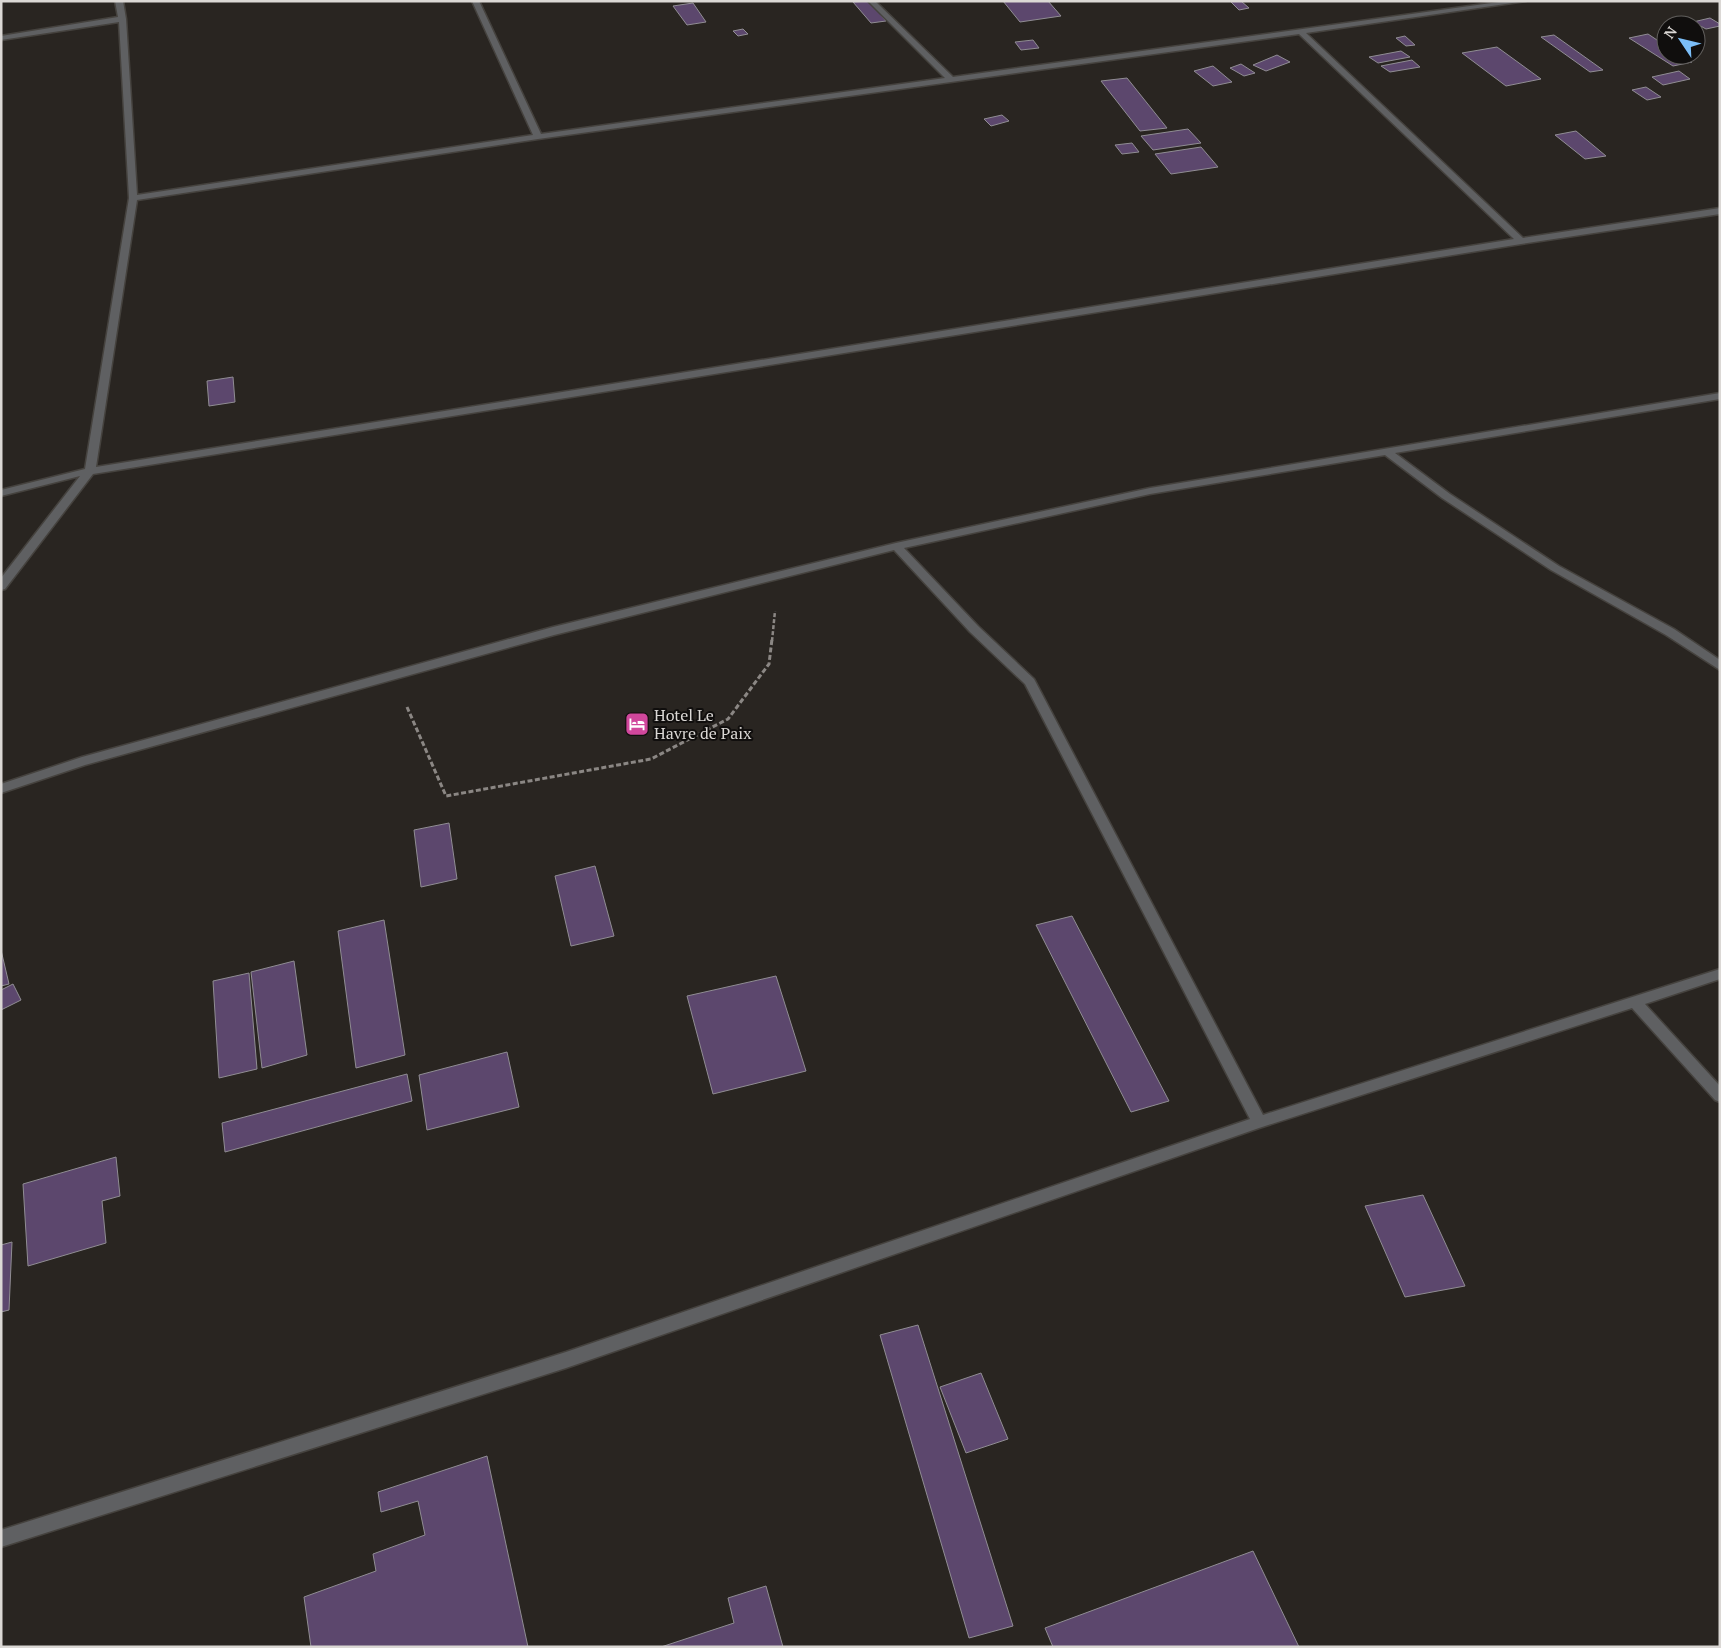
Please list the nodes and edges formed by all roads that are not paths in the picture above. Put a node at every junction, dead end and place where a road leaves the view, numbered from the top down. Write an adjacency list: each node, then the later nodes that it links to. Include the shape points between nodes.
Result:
1 (118, 1): 5 (street)
2 (475, 1): 9 (street)
3 (871, 1): 8 (street)
4 (1523, 1): 6 (street)
5 (122, 19): 7 (street); 10 (street)
6 (1302, 33): 8 (street); 12 (street)
7 (1, 38)
8 (952, 81): 9 (street)
9 (538, 137): 10 (street)
10 (133, 198): 15 (street)
11 (1720, 211): 12 (street)
12 (1521, 240): 15 (street)
13 (1720, 396): 14 (street)
14 (1387, 452): 17 (street, via 1150,491); 19 (street, via 1446,496 1555,568 1670,632)
15 (90, 471): 16 (street); 18 (street)
16 (1, 493)
17 (896, 546): 20 (street, via 553,630 82,761); 24 (street, via 974,629 1030,682)
18 (1, 586)
19 (1720, 666)
20 (1, 789)
21 (1720, 974): 22 (street)
22 (1634, 1001): 23 (street); 24 (street)
23 (1720, 1096)
24 (1259, 1122): 25 (street, via 566,1360)
25 (1, 1539)

